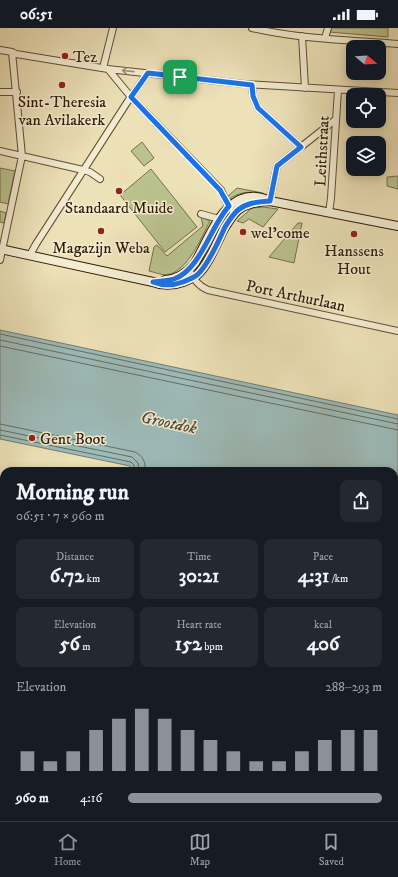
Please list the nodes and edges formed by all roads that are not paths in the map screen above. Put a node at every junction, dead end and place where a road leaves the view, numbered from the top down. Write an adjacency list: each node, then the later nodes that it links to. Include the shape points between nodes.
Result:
1 (113, 28): 9 (street)
2 (252, 28): 4 (street, via 276,34)
3 (328, 28): 5 (street)
4 (302, 36): 5 (street); 12 (street)
5 (325, 38): 6 (street)
6 (398, 44)
7 (0, 50): 8 (street)
8 (12, 52): 9 (street); 15 (street)
9 (106, 68): 10 (street, one-way to 9); 17 (street)
10 (148, 73): 11 (street); 17 (street)
11 (252, 85): 12 (street); 19 (street, via 258,108)
12 (305, 88): 13 (street)
13 (338, 90): 16 (street); 18 (street, Leithstraat)
14 (0, 92): 15 (street)
15 (17, 92): 21 (street)
16 (398, 93)
17 (131, 97): 22 (street); 25 (street, via 220,190)
18 (335, 120): 19 (street); 27 (street, Leithstraat)
19 (301, 147): 24 (street, via 277,166)
20 (0, 151): 21 (street)
21 (22, 156): 22 (street); 31 (street)
22 (83, 170): 23 (street); 32 (street)
23 (100, 179)
24 (270, 201): 25 (main road, via 249,197); 26 (main road, via 248,204); 27 (main road)
25 (229, 206): 26 (street); 29 (main road)
26 (235, 213): 35 (main road, via 204,266)
27 (329, 213): 30 (main road)
28 (201, 214): 29 (street)
29 (219, 219): 34 (main road)
30 (398, 226)
31 (1, 249): 32 (main road); 33 (street)
32 (30, 255): 36 (main road)
33 (0, 260)
34 (190, 270): 35 (street); 36 (main road, via 174,279)
35 (193, 278): 36 (main road, via 168,285); 37 (street, Port Arthurlaan, via 208,290)
36 (153, 282)
37 (398, 331)

